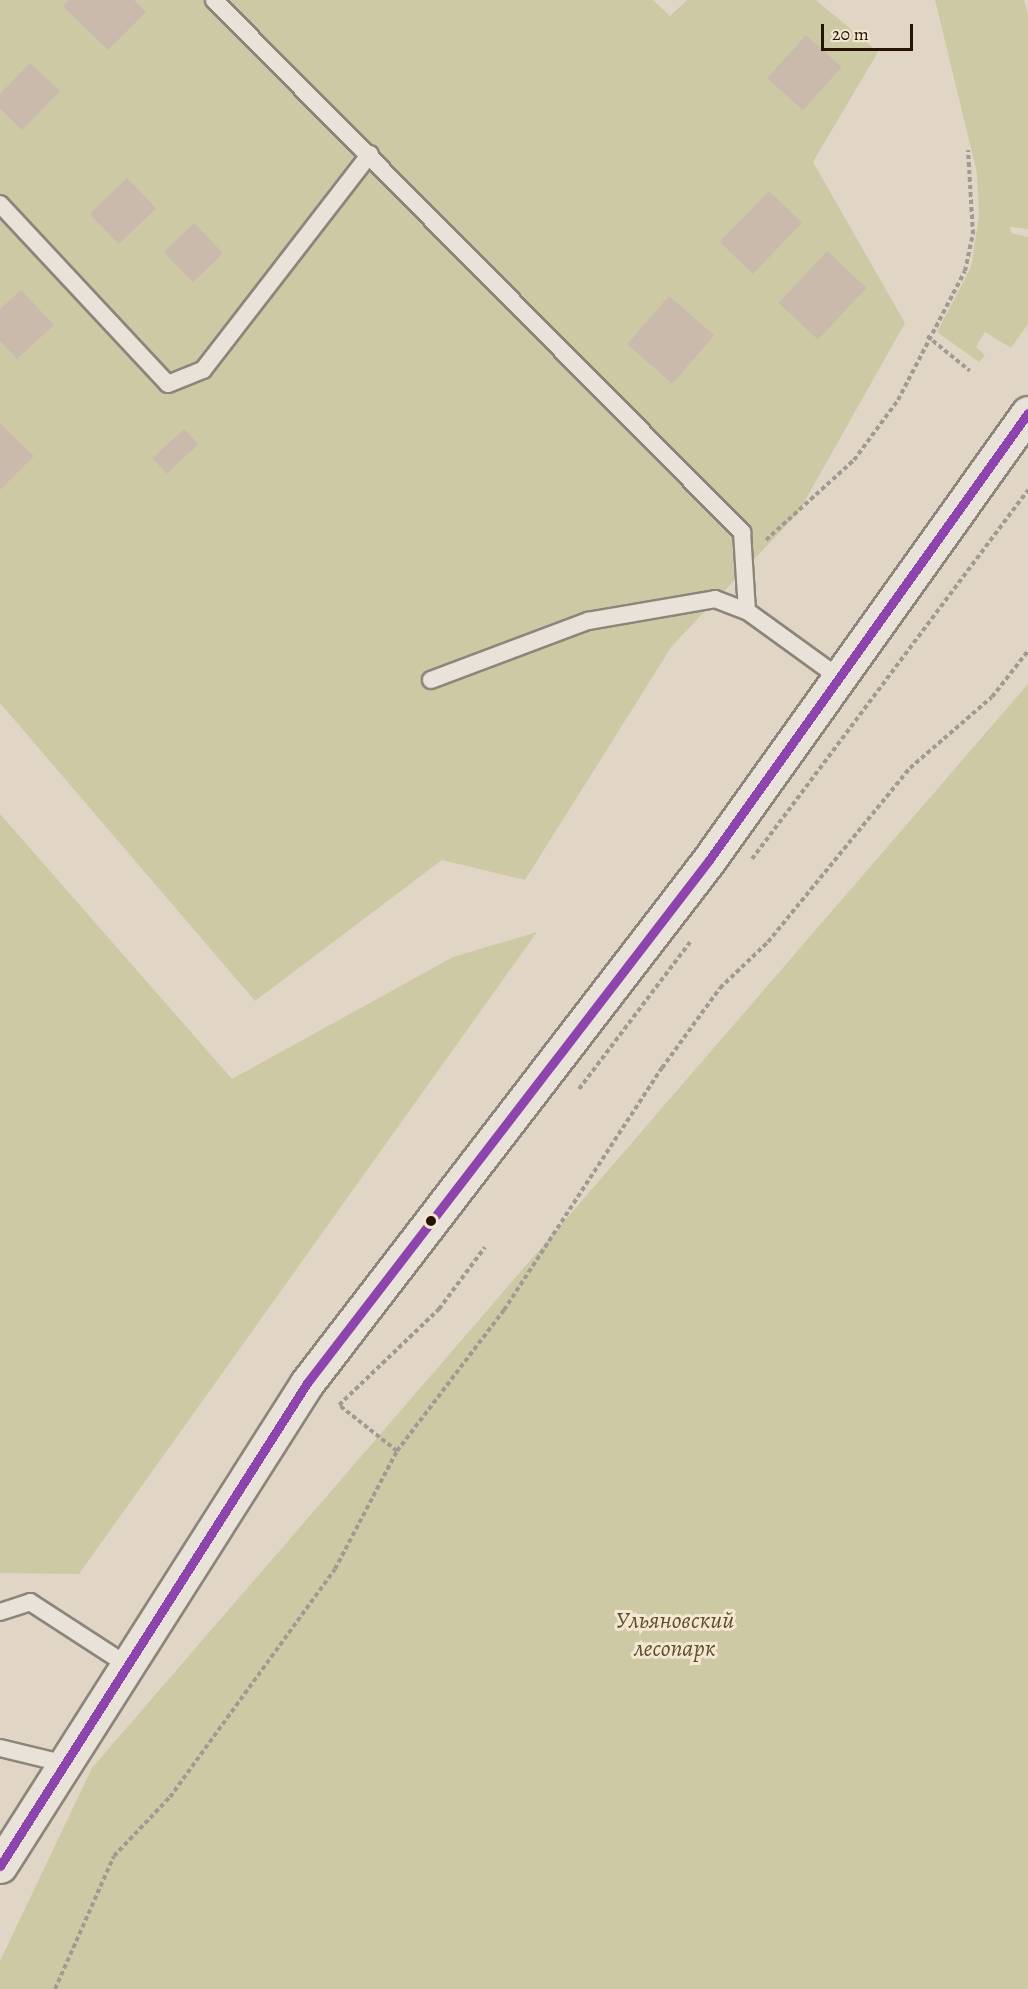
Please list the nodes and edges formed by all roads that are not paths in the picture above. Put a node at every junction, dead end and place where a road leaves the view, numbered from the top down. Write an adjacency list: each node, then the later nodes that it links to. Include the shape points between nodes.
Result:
1 (214, 0): 2 (lane)
2 (370, 154): 3 (lane, via 203,370 168,384); 5 (lane, via 742,532)
3 (0, 204)
4 (1028, 413): 6 (main road)
5 (747, 611): 6 (lane); 7 (lane, via 715,599 588,621)
6 (841, 679): 9 (main road, via 307,1383)
7 (431, 680)
8 (0, 1612): 9 (lane, via 30,1602)
9 (130, 1668): 11 (main road)
10 (0, 1748): 11 (lane)
11 (66, 1764): 12 (main road)
12 (0, 1866)

